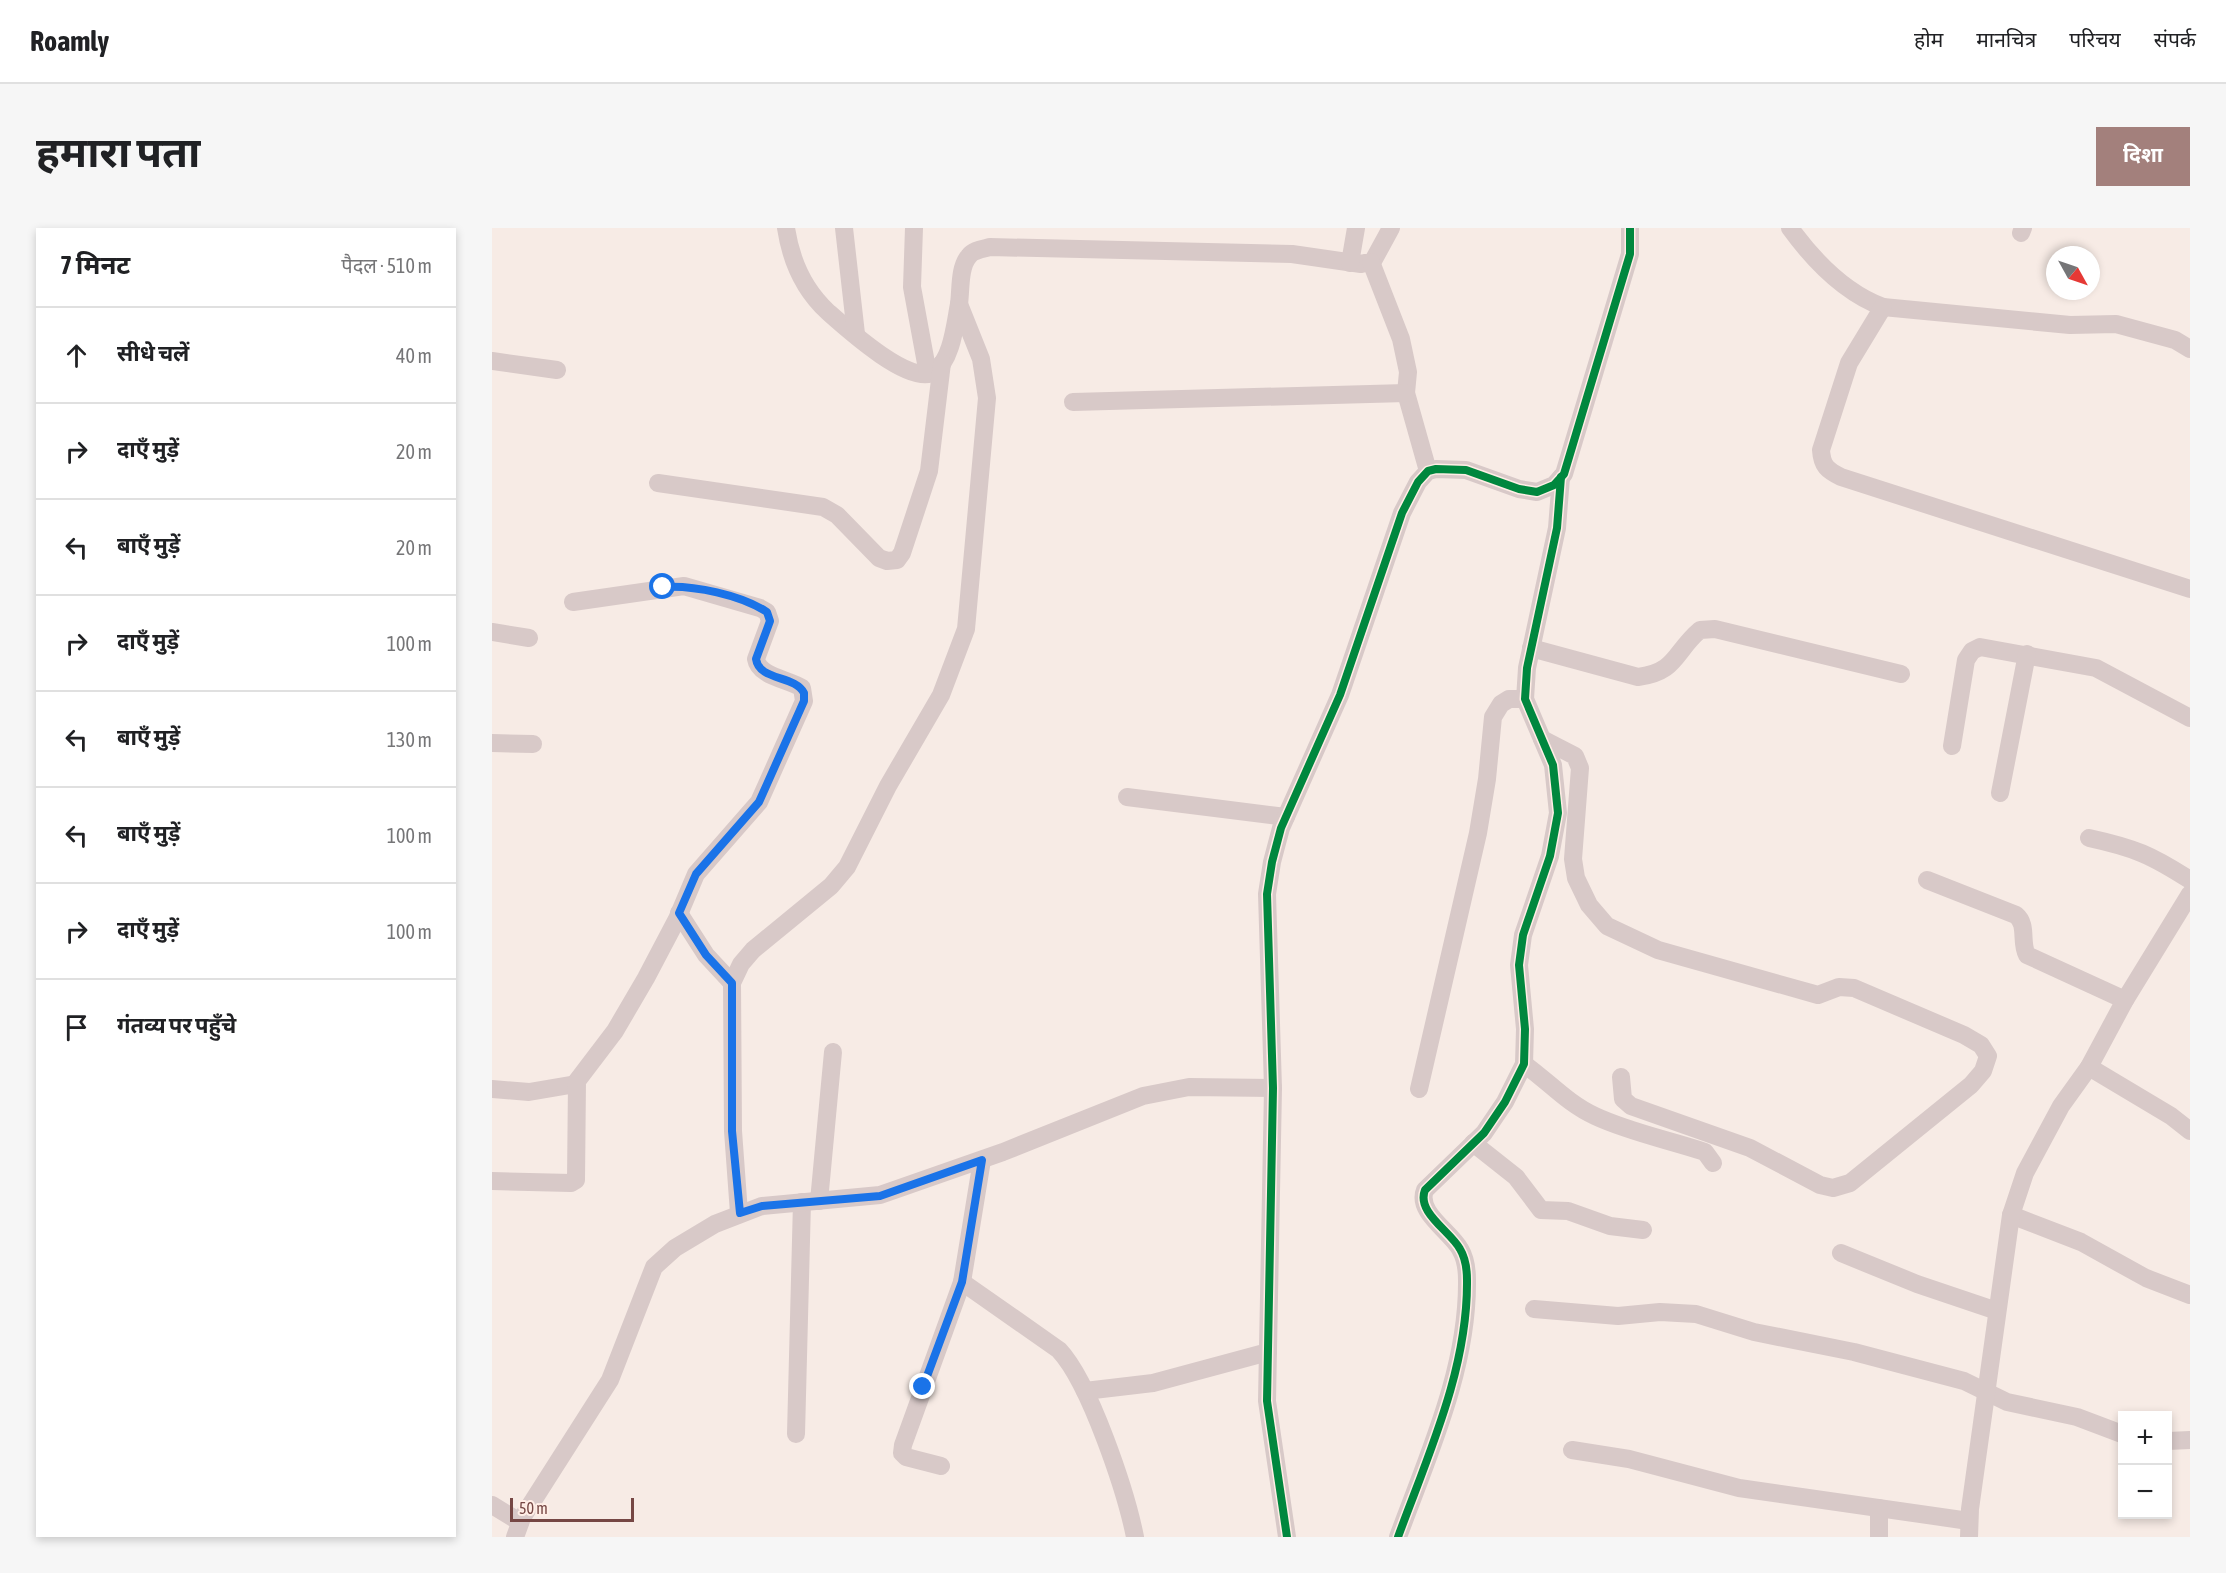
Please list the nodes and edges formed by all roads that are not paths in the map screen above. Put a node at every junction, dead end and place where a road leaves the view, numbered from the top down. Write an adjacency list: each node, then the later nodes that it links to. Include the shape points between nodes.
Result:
1 (786, 228): 12 (street, via 794,265 806,287 827,311)
2 (844, 228): 12 (street)
3 (914, 228): 15 (street, via 912,287)
4 (1356, 228): 9 (street)
5 (1391, 228): 8 (street)
6 (1790, 228): 11 (street, via 1836,278)
7 (1632, 229): 20 (street, via 1630,254 1567,468)
8 (1371, 262): 9 (street); 17 (street, via 1401,339 1408,372)
9 (1350, 263): 10 (street, via 1292,254 990,247 969,256)
10 (959, 304): 15 (street); 44 (street, via 981,359 987,398 966,629 941,695 847,867 831,886 753,950)
11 (1883, 307): 13 (street, via 2070,325 2116,324 2175,340); 22 (street, via 1849,363 1821,450 1827,470)
12 (856, 334): 15 (street, via 897,366 920,376)
13 (2190, 349)
14 (492, 361): 16 (street)
15 (935, 368): 21 (street, via 928,471 897,560 879,558 837,515 823,507)
16 (557, 370)
17 (1406, 393): 18 (street); 19 (street)
18 (1073, 402)
19 (1428, 471): 20 (street, via 1466,470 1537,492 1546,490); 37 (street, via 1402,513 1340,695)
20 (1561, 477): 26 (street, via 1557,528)
21 (658, 483)
22 (2190, 589)
23 (573, 602): 42 (street, via 684,586 760,608 767,612 770,621 757,665 798,685 804,693 804,701 759,802 696,874)
24 (492, 632): 25 (street)
25 (529, 638)
26 (1531, 648): 28 (street, via 1638,677 1656,675 1670,666 1700,630 1715,629); 29 (street)
27 (2027, 654): 30 (street, via 2096,668); 34 (street, via 1980,647 1972,651 1966,660); 35 (street)
28 (1900, 674)
29 (1525, 699): 31 (street); 53 (street, via 1509,699 1493,717 1478,833)
30 (2190, 718)
31 (1542, 739): 47 (street, via 1553,765 1558,813 1550,856 1523,934 1519,965); 49 (street, via 1575,756 1580,768 1573,859 1576,878 1589,905 1607,926 1658,950 1818,995 1839,987 1854,988 1964,1035 1980,1045 1988,1056 1983,1071 1971,1085 1850,1183 1833,1188 1750,1148 1631,1106 1623,1099)
32 (492, 743): 33 (street)
33 (533, 744)
34 (1952, 746)
35 (2000, 793)
36 (1127, 797): 37 (street)
37 (1286, 817): 51 (street, via 1272,862 1268,894)
38 (2090, 838): 40 (street, via 2142,851)
39 (1928, 880): 45 (street, via 2016,915 2023,926 2027,955)
40 (2190, 880)
41 (2190, 894): 43 (street)
42 (679, 913): 44 (street, via 706,955); 50 (street, via 615,1031)
43 (2183, 918): 45 (street)
44 (732, 983): 60 (street, via 732,1131)
45 (2125, 1000): 48 (street)
46 (833, 1052): 59 (street)
47 (1524, 1064): 55 (street, via 1505,1102); 57 (street, via 1572,1103 1595,1116 1705,1152)
48 (2089, 1067): 54 (street); 61 (street, via 2061,1106 2025,1173)
49 (1621, 1077)
50 (576, 1084): 52 (street, via 529,1092); 58 (street, via 576,1180 571,1184)
51 (1272, 1088): 56 (street, via 1189,1087 1143,1096); 68 (street)
52 (492, 1089)
53 (1419, 1089)
54 (2190, 1131)
55 (1473, 1143): 62 (street, via 1516,1177 1541,1210 1568,1211 1610,1226); 83 (street, via 1423,1196 1426,1209 1460,1249 1467,1271 1467,1290 1455,1371)
56 (982, 1160): 59 (street, via 880,1196); 64 (street)
57 (1713, 1163)
58 (492, 1181)
59 (811, 1202): 60 (street, via 762,1206); 72 (street)
60 (740, 1213): 79 (street, via 675,1248 654,1267 610,1380)
61 (2011, 1215): 65 (street, via 2081,1242 2146,1278); 67 (street)
62 (1643, 1230)
63 (1841, 1253): 67 (street)
64 (962, 1282): 70 (street, via 1059,1350); 76 (street, via 902,1453)
65 (2190, 1295)
66 (1534, 1309): 69 (street, via 1618,1316 1696,1314 1754,1332 1854,1352)
67 (1997, 1311): 69 (street)
68 (1268, 1352): 70 (street, via 1153,1383); 82 (street, via 1267,1401)
69 (1988, 1390): 71 (street, via 2007,1402 2077,1417); 80 (street)
70 (1085, 1391): 81 (street, via 1129,1506)
71 (2118, 1432)
72 (796, 1434)
73 (2190, 1440): 74 (street)
74 (2172, 1441)
75 (1572, 1450): 78 (street, via 1629,1459 1739,1488)
76 (941, 1466)
77 (492, 1504): 79 (street)
78 (1879, 1508): 80 (street); 84 (street)
79 (518, 1529)
80 (1969, 1529)
81 (1135, 1537)
82 (1287, 1537)
83 (1398, 1537)
84 (1878, 1537)

